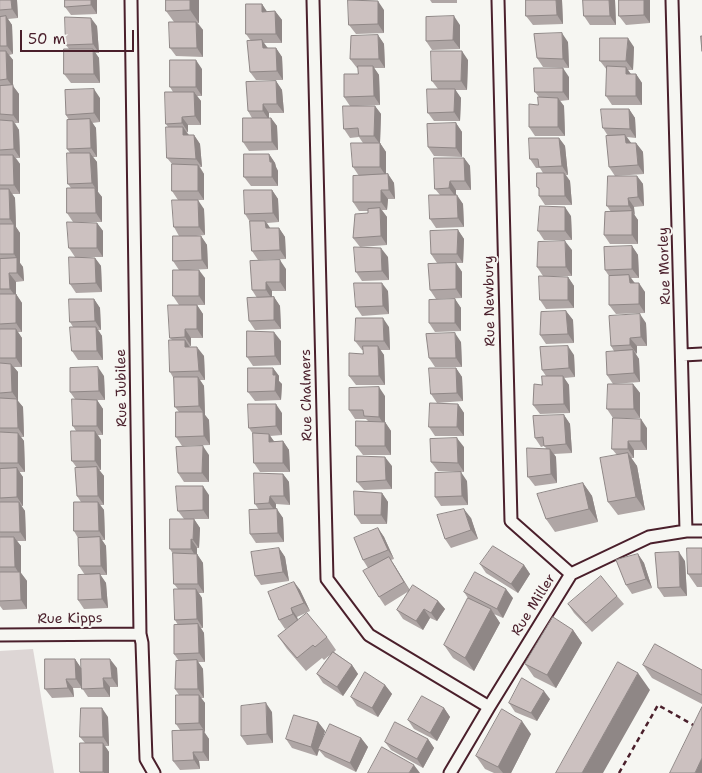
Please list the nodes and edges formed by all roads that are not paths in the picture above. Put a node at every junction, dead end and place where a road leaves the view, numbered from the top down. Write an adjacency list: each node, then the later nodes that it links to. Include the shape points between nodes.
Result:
1 (131, 0): 10 (street, Rue Jubilee)
2 (313, 0): 12 (street, Rue Chalmers, via 327,579 369,635)
3 (498, 0): 9 (street, Rue Newbury, via 511,521)
4 (672, 0): 6 (street, Rue Morley)
5 (702, 354): 6 (street)
6 (682, 355): 7 (street, Rue Morley)
7 (686, 531): 8 (street, Rue Miller); 9 (street, Rue Miller, via 648,537)
8 (702, 531)
9 (571, 574): 12 (street, Rue Miller)
10 (140, 634): 11 (street, Rue Kipps); 13 (street, Rue Jubilee, via 146,758)
11 (0, 635)
12 (488, 706): 14 (street, Rue Miller)
13 (154, 773)
14 (450, 773)

